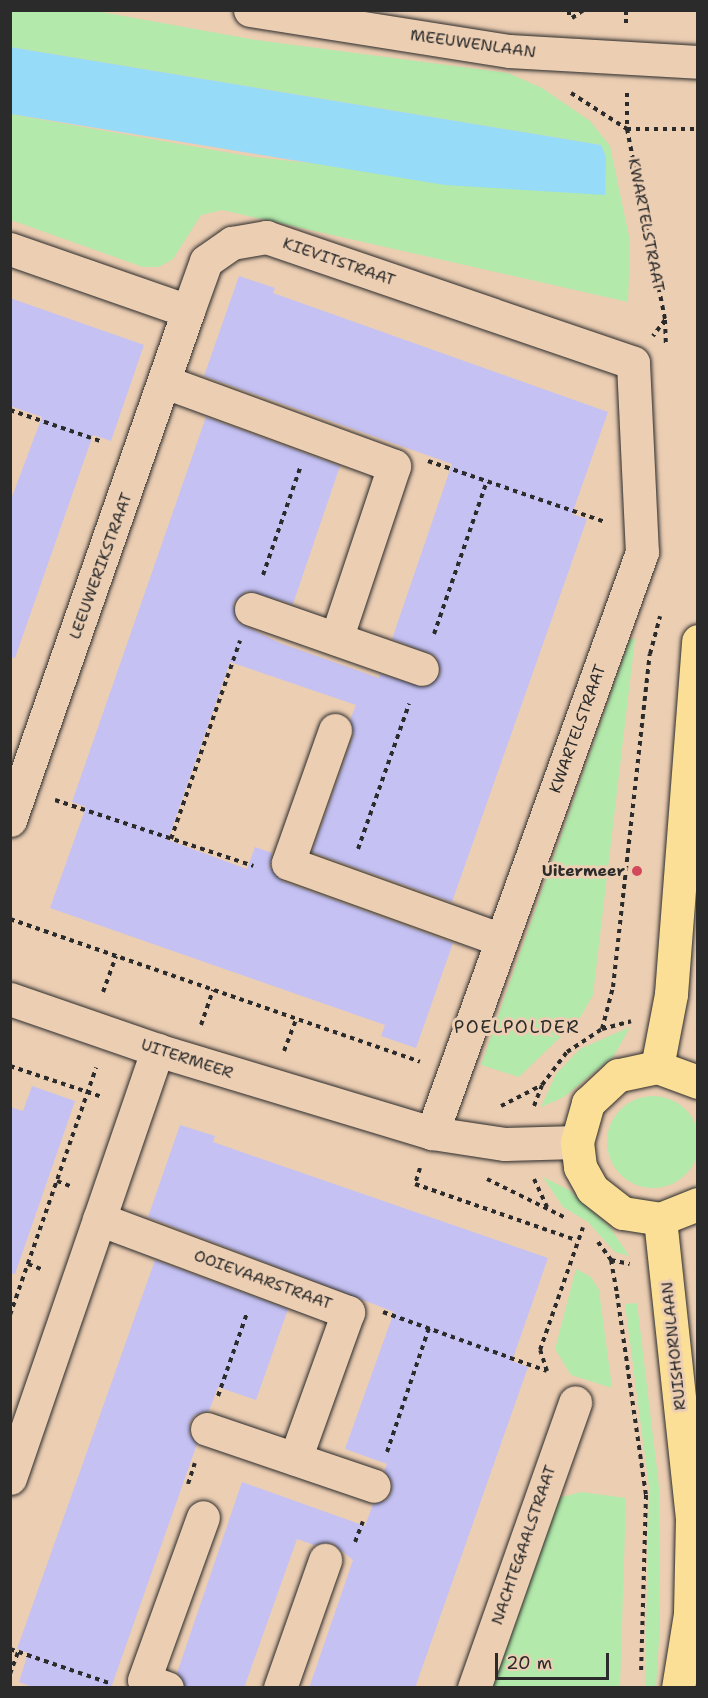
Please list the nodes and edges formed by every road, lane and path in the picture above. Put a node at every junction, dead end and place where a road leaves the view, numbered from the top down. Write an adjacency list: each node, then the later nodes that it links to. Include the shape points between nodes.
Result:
1 (250, 10): 2 (street, MEEUWENLAAN, via 509,51)
2 (698, 62)
3 (698, 129): 6 (path, KWARTELSTRAAT, via 627,129)
4 (10, 249): 5 (street)
5 (188, 311): 8 (street, KIEVITSTRAAT, via 206,261 232,243 266,237); 9 (street, LEEUWERIKSTRAAT)
6 (664, 320): 7 (path, KWARTELSTRAAT); 8 (path)
7 (666, 355)
8 (633, 363): 13 (street, KWARTELSTRAAT)
9 (165, 382): 11 (street, LEEUWERIKSTRAAT); 12 (street)
10 (10, 410): 11 (path)
11 (141, 455): 20 (street, LEEUWERIKSTRAAT)
12 (394, 466): 13 (path, via 414,456); 16 (street)
13 (642, 534): 24 (street, KWARTELSTRAAT, via 642,552)
14 (251, 609): 16 (street)
15 (662, 609): 26 (path, via 651,654 613,987)
16 (336, 639): 18 (street)
17 (698, 641): 30 (main road, via 671,994)
18 (422, 669)
19 (335, 730): 22 (street)
20 (22, 789): 21 (street, LEEUWERIKSTRAAT); 22 (path, via 275,873)
21 (10, 820)
22 (288, 863): 24 (street)
23 (10, 919): 31 (path)
24 (502, 940): 31 (street, KWARTELSTRAAT)
25 (10, 999): 27 (street, UITERMEER)
26 (602, 1029)
27 (108, 1033): 28 (street, UITERMEER); 33 (path)
28 (157, 1050): 34 (street); 35 (street, UITERMEER)
29 (10, 1066): 33 (path)
30 (657, 1067): 32 (main road); 36 (main road, via 627,1072 601,1087 584,1112)
31 (452, 1072): 35 (street, KWARTELSTRAAT)
32 (698, 1082)
33 (88, 1092): 34 (path); 44 (path)
34 (137, 1109): 38 (street)
35 (432, 1133): 36 (street, UITERMEER, via 517,1145); 41 (path, via 415,1184)
36 (577, 1142): 39 (main road, via 580,1167 601,1199 622,1213)
37 (698, 1204): 39 (main road)
38 (99, 1219): 43 (street, OOIEVAARSTRAAT); 48 (street)
39 (660, 1219): 55 (main road, RUISHORNLAAN, via 692,1518)
40 (583, 1227): 41 (path)
41 (576, 1240): 43 (path, via 540,1350 548,1371 366,1306)
42 (610, 1260): 60 (path, via 645,1495)
43 (348, 1312): 47 (street, OOIEVAARSTRAAT)
44 (10, 1315)
45 (575, 1402): 59 (street, NACHTEGAALSTRAAT)
46 (207, 1429): 47 (street)
47 (295, 1459): 49 (street)
48 (10, 1478)
49 (375, 1486)
50 (203, 1517): 57 (street, via 144,1680)
51 (326, 1560): 58 (street)
52 (10, 1649): 53 (path)
53 (18, 1652): 54 (path); 56 (path)
54 (10, 1674)
55 (686, 1676)
56 (121, 1688)
57 (167, 1688)
58 (280, 1688)
59 (474, 1688)
60 (641, 1688)

